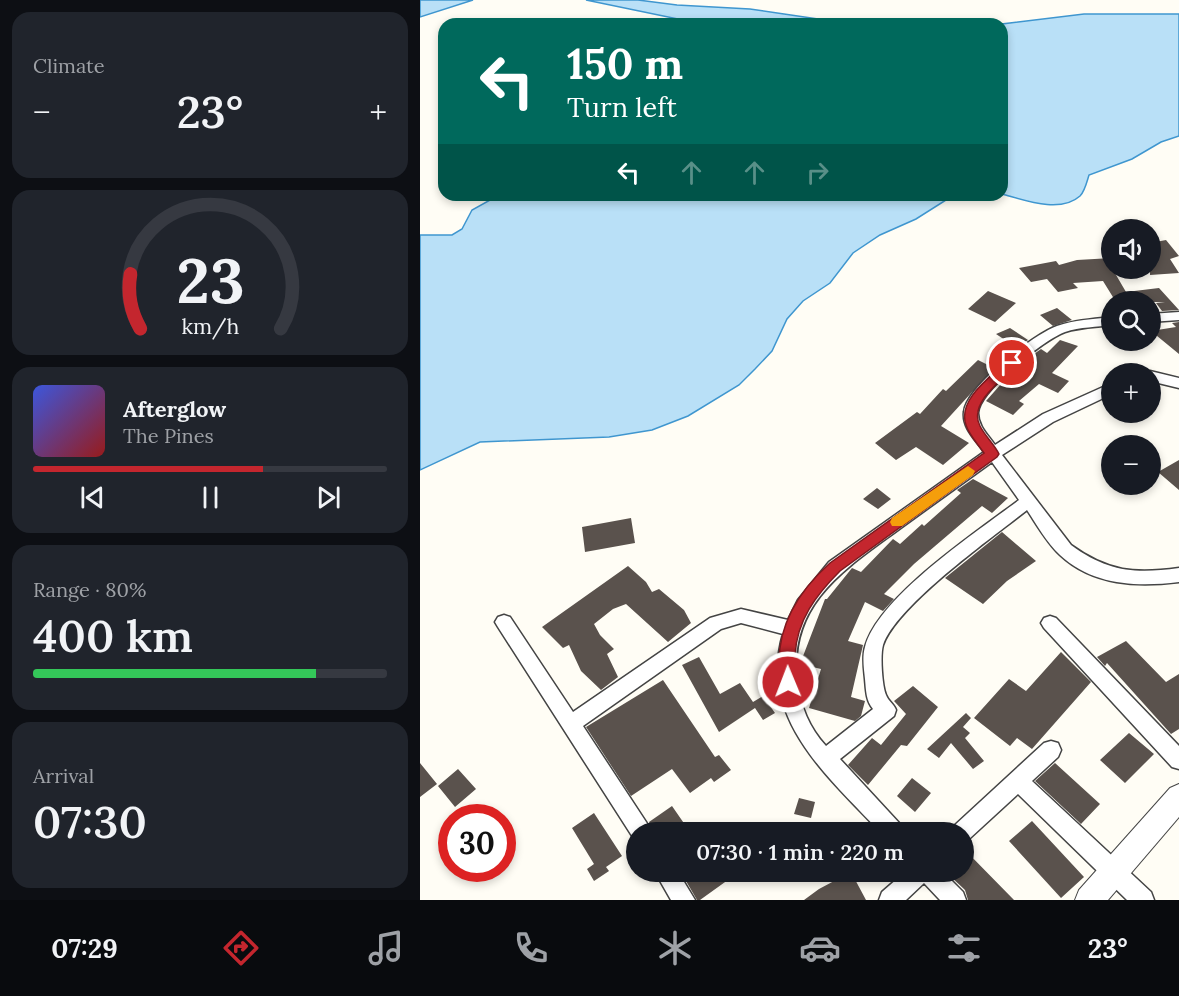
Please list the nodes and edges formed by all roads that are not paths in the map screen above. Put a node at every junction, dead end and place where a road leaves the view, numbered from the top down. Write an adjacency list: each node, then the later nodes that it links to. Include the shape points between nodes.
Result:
1 (1179, 316): 2 (street)
2 (1161, 317)
3 (1101, 323): 7 (street, via 1059,329 1040,339 973,403 973,426)
4 (1161, 379): 5 (street)
5 (1179, 383)
6 (1101, 393): 7 (street, via 1048,418)
7 (992, 454): 8 (street); 12 (street, via 835,567 802,605)
8 (1028, 501): 9 (street, via 1065,550 1103,574 1147,580); 15 (street, via 884,622 874,646 874,679 877,700 887,710)
9 (1179, 575)
10 (504, 622): 13 (street)
11 (1050, 623): 16 (street)
12 (792, 629): 13 (street, via 741,616 716,623); 15 (street, via 787,655 795,711 808,738)
13 (572, 724): 19 (street)
14 (1051, 750): 17 (street)
15 (826, 758): 20 (street)
16 (1179, 760)
17 (1018, 781): 21 (street); 22 (street)
18 (1179, 797): 22 (street)
19 (635, 822)
20 (885, 822)
21 (973, 822)
22 (1113, 872): 29 (street); 30 (street)
23 (672, 882): 26 (street)
24 (909, 882): 27 (street)
25 (938, 882): 28 (street)
26 (684, 900)
27 (890, 900)
28 (955, 900)
29 (1089, 900)
30 (1143, 900)

